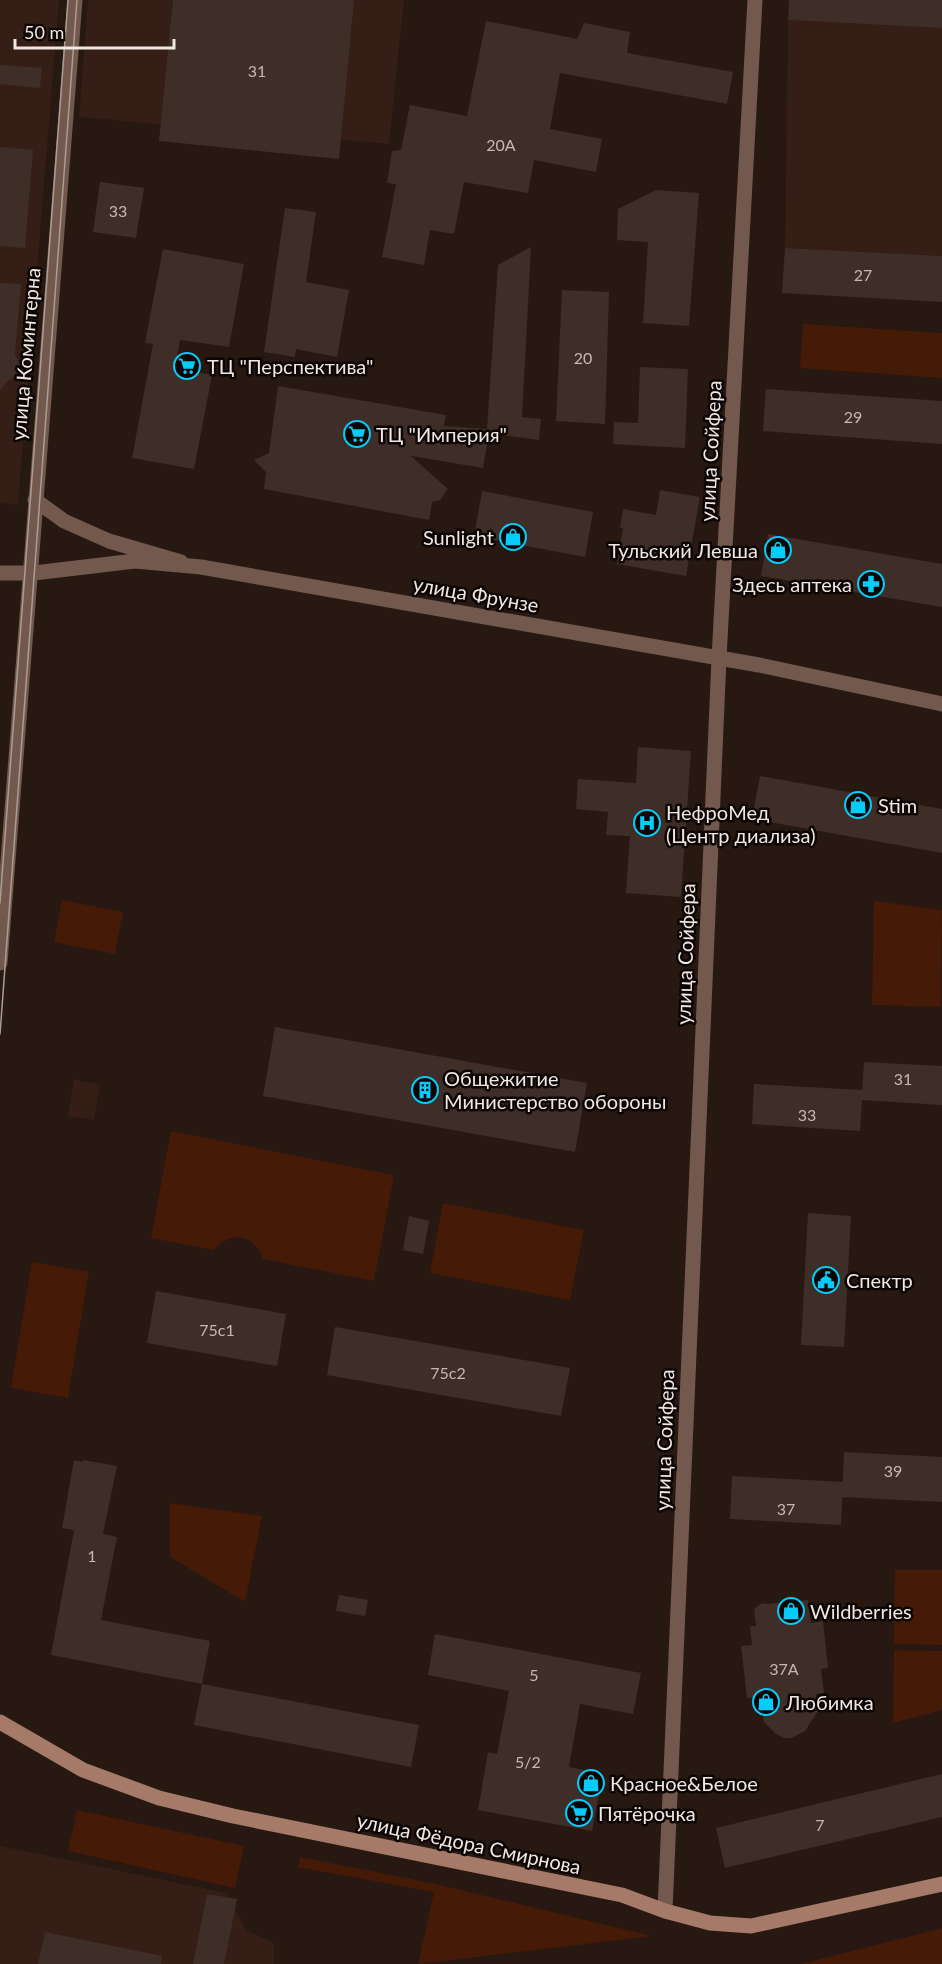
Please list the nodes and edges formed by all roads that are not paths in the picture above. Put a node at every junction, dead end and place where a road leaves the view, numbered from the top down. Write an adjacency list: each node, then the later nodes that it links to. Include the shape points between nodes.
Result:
1 (75, 0): 3 (street, улица Коминтерна)
2 (755, 0): 7 (street, улица Сойфера)
3 (35, 500): 4 (street, via 64,521 109,541); 6 (street, улица Коминтерна)
4 (201, 567): 6 (street, улица Фрунзе, via 135,561); 7 (street, улица Фрунзе)
5 (0, 573): 6 (street, улица Фрунзе)
6 (29, 574): 9 (street, улица Коминтерна)
7 (719, 658): 8 (street, улица Фрунзе); 12 (street, улица Сойфера)
8 (942, 704)
9 (0, 963)
10 (0, 1722): 12 (main road, улица Фёдора Смирнова, via 83,1770 159,1798 622,1895)
11 (942, 1884): 12 (main road, улица Фёдора Смирнова, via 751,1926 710,1923)
12 (664, 1911)

